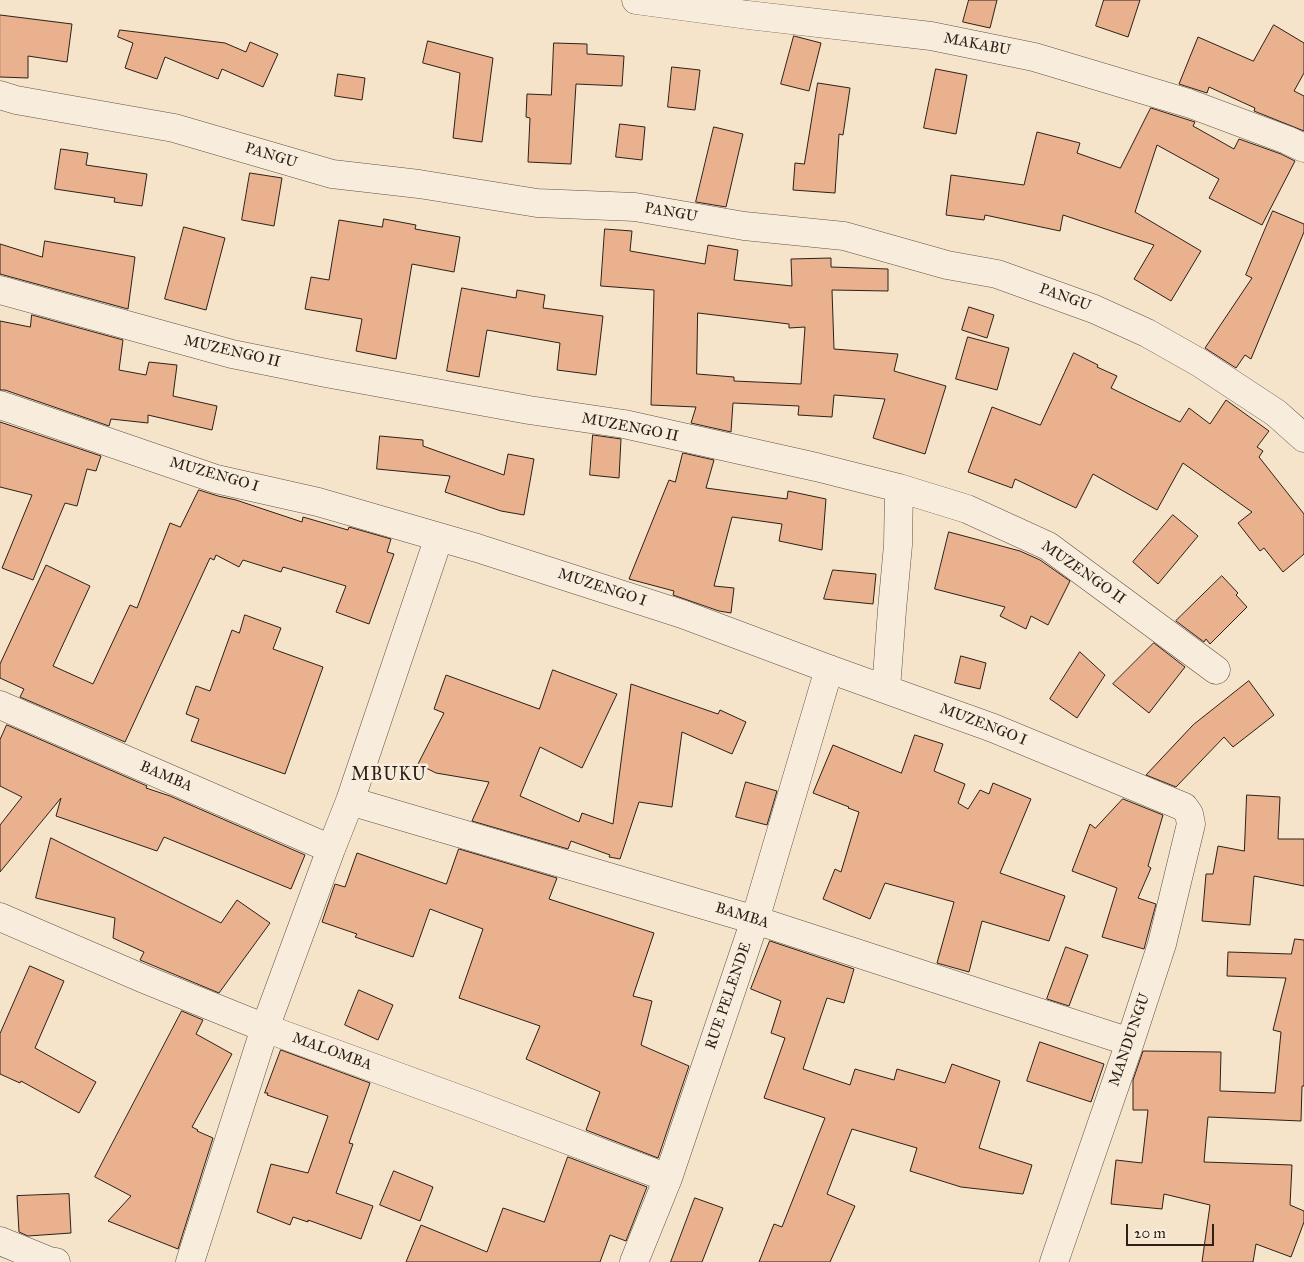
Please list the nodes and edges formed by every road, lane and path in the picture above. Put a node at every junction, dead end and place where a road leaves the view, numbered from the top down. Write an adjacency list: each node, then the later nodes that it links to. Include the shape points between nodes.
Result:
1 (636, 0): 3 (street, MAKABU, via 931,36 1034,57 1188,103)
2 (0, 95): 6 (street, PANGU, via 174,128 332,174 537,203 635,207 744,226 844,236 947,265 997,274 1094,308 1147,333 1276,413)
3 (1304, 148)
4 (0, 290): 7 (street, MUZENGO II, via 232,354 529,410 624,424 764,454)
5 (0, 405): 8 (street, MUZENGO I, via 216,479 318,502)
6 (1304, 438)
7 (899, 488): 10 (street, MUZENGO II, via 967,509 1048,546); 11 (street, via 898,545)
8 (439, 537): 9 (street, MUZENGO I, via 682,614); 13 (street)
9 (829, 669): 11 (street, MUZENGO I); 17 (street, RUE PELENDE)
10 (1216, 670)
11 (886, 689): 14 (street, MUZENGO I, via 1184,807)
12 (0, 705): 15 (street, BAMBA)
13 (350, 801): 15 (street); 17 (street, BAMBA)
14 (1189, 814): 19 (street, MANDUNGU, via 1191,824 1162,944)
15 (331, 849): 18 (street)
16 (0, 917): 18 (street, MALOMBA)
17 (755, 920): 19 (street, BAMBA); 20 (street, RUE PELENDE)
18 (266, 1028): 20 (street, MALOMBA); 23 (street)
19 (1130, 1042): 25 (street, MANDUNGU)
20 (668, 1178): 24 (street, RUE PELENDE)
21 (0, 1241): 22 (street)
22 (56, 1262)
23 (190, 1262)
24 (634, 1262)
25 (1054, 1262)

